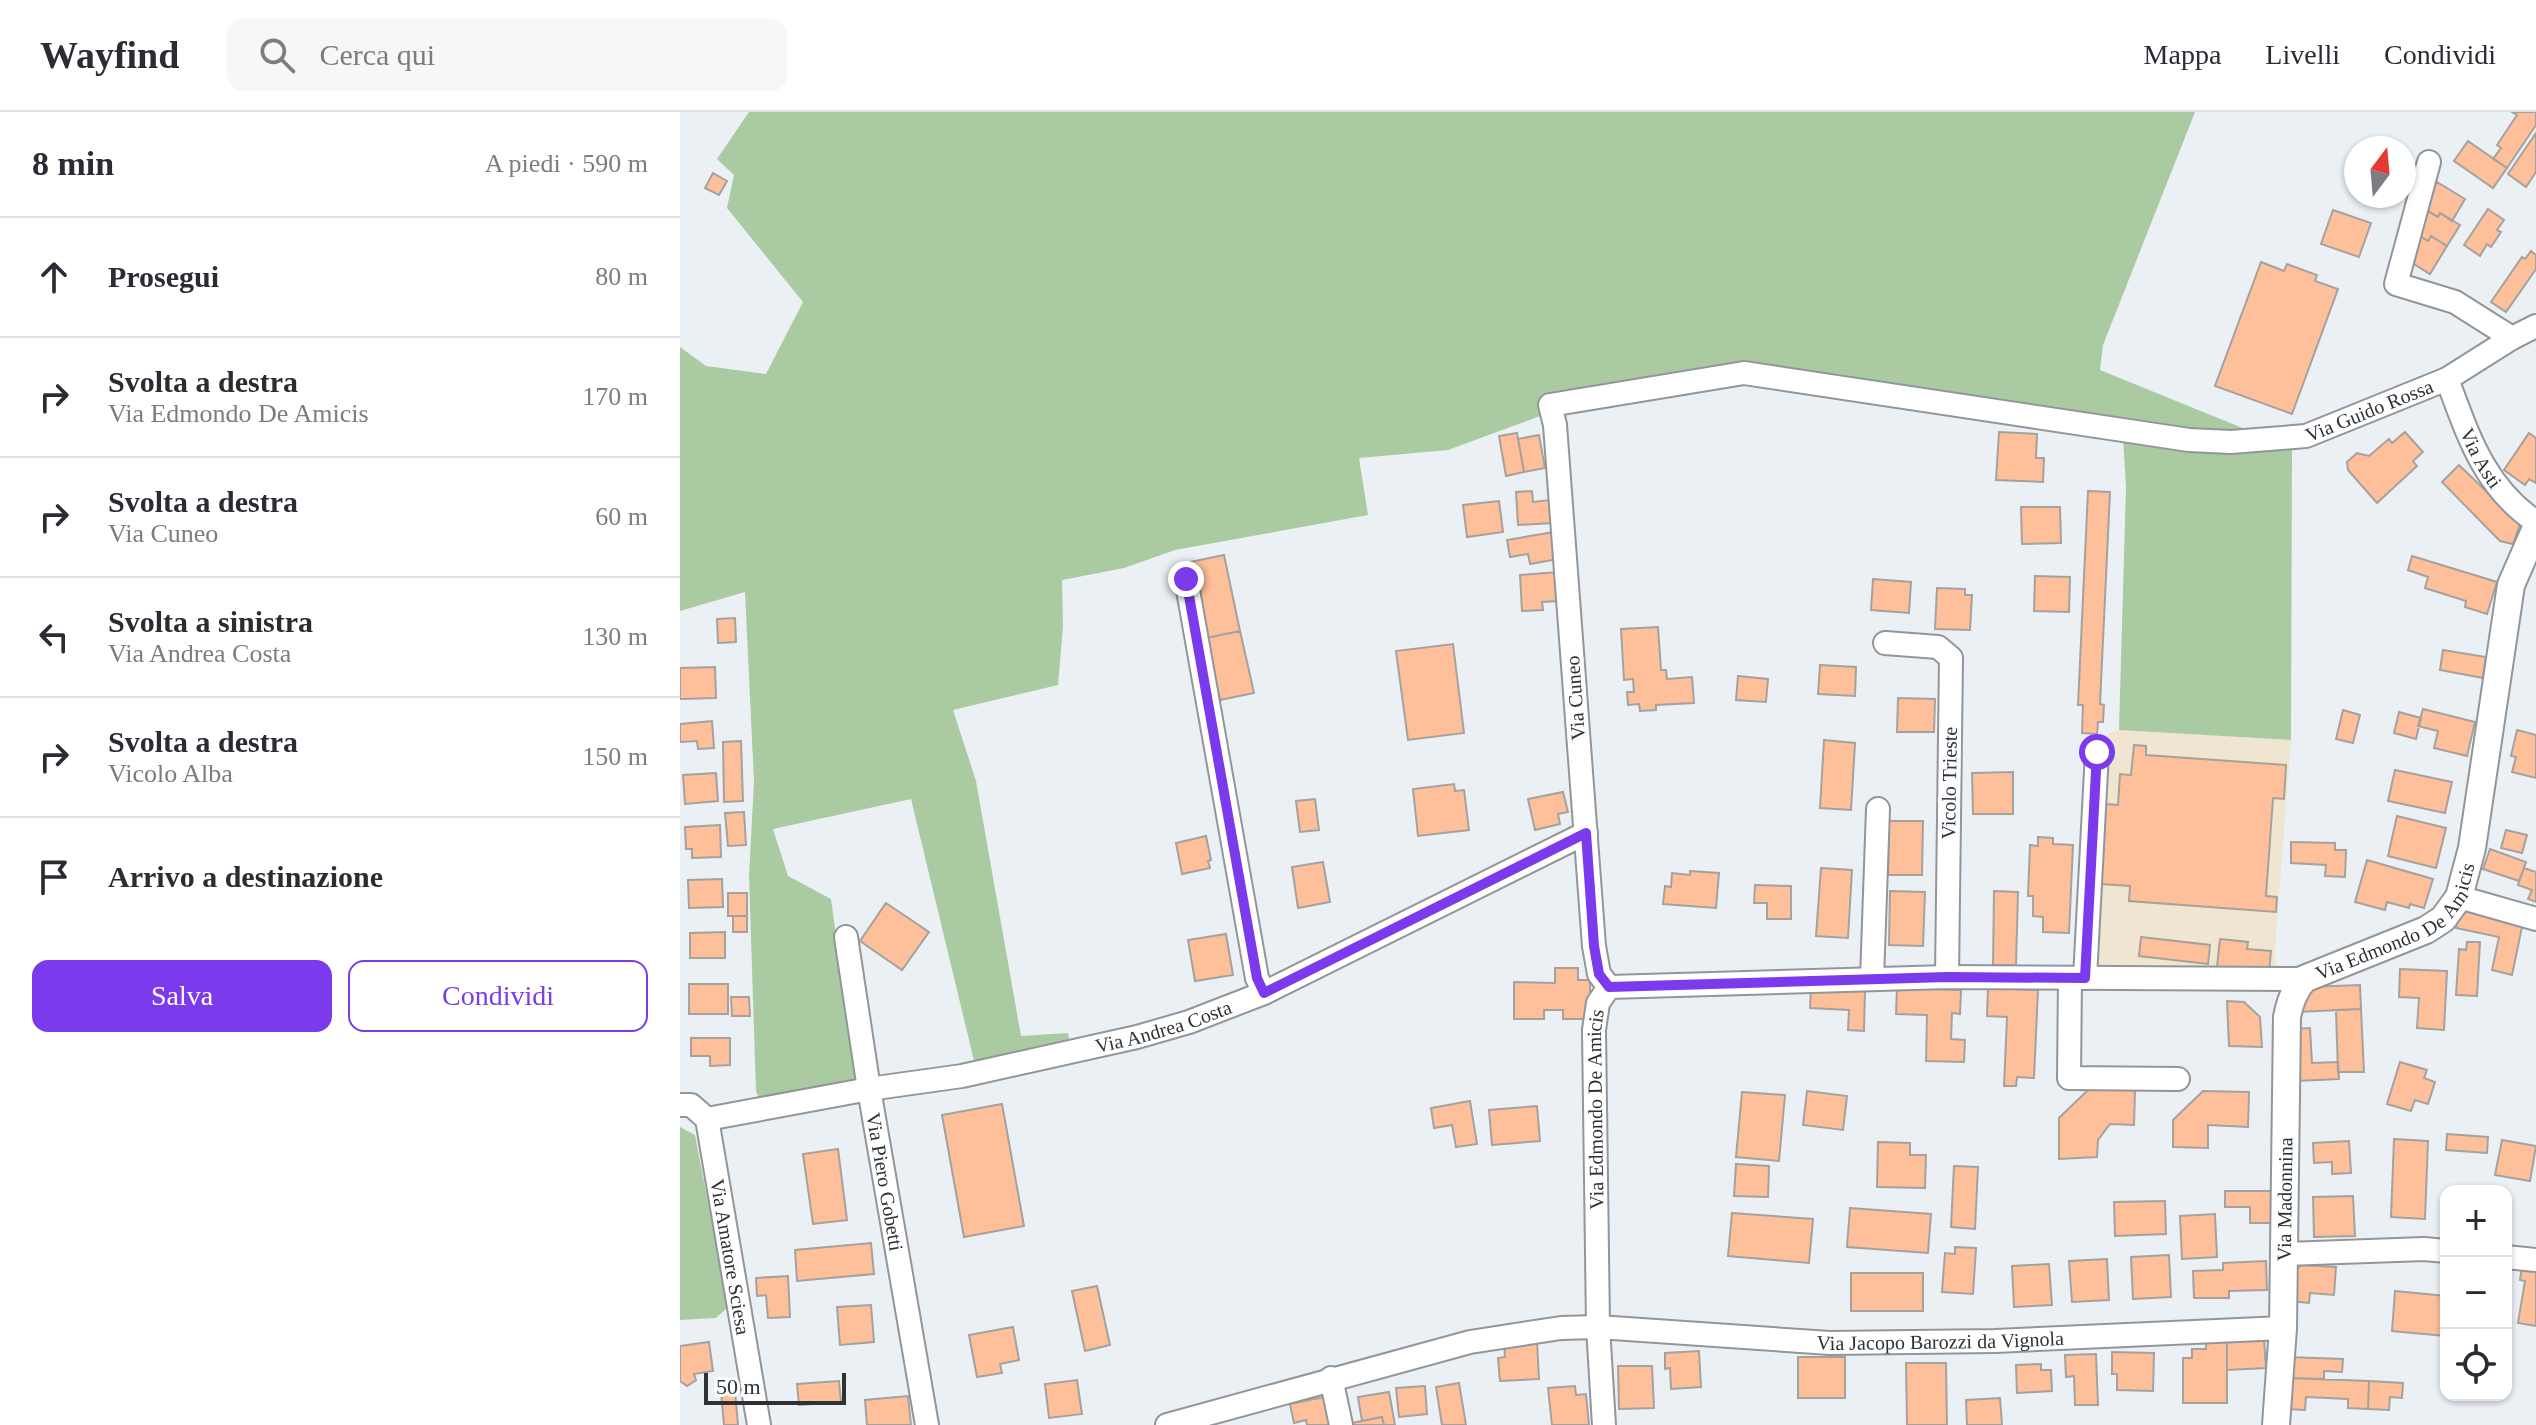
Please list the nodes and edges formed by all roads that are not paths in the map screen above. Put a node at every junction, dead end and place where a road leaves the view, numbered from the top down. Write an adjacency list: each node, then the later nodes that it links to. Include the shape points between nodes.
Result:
1 (2429, 162): 3 (street, via 2396,284 2455,302)
2 (2536, 326): 3 (street, Via Guido Rossa)
3 (2512, 338): 4 (street, Via Guido Rossa)
4 (2447, 379): 5 (street, Via Guido Rossa, via 2306,436 2231,442 1744,373); 6 (street, Via Asti, via 2489,478)
5 (1550, 405): 11 (street, Via Cuneo)
6 (2536, 525): 12 (street, Via Edmondo De Amicis, via 2511,585 2472,848)
7 (1186, 579): 20 (street, via 1257,978)
8 (1885, 643): 15 (street, Vicolo Trieste, via 1938,647 1951,658)
9 (2097, 752): 16 (street)
10 (1878, 809): 17 (street)
11 (1586, 833): 19 (street, Via Cuneo, via 1594,946 1599,974); 20 (street, Via Andrea Costa)
12 (2459, 897): 13 (street); 18 (street, Via Edmondo De Amicis, via 2443,919 2426,930)
13 (2536, 919)
14 (846, 937): 22 (street, Via Piero Gobetti)
15 (1947, 977): 16 (street, Via Edmondo De Amicis); 17 (street, Via Edmondo De Amicis)
16 (2078, 978): 18 (street, Via Edmondo De Amicis); 21 (street, via 2069,1078)
17 (1872, 979): 19 (street, Via Edmondo De Amicis)
18 (2304, 979): 26 (street, Via Madonnina, via 2294,991 2287,1017)
19 (1609, 987): 29 (street, Via Edmondo De Amicis, via 1598,1003 1594,1030)
20 (1264, 993): 22 (street, Via Andrea Costa, via 1137,1037 962,1076)
21 (2178, 1079)
22 (869, 1089): 24 (street, Via Andrea Costa); 33 (street, Via Piero Gobetti)
23 (680, 1105): 24 (street, via 691,1105)
24 (707, 1119): 32 (street, Via Amatore Sciesa)
25 (2440, 1250): 26 (street)
26 (2284, 1254): 30 (street, Via Madonnina)
27 (2512, 1258): 28 (street)
28 (2536, 1260)
29 (1598, 1327): 30 (street, Via Jacopo Barozzi da Vignola, via 1830,1343); 31 (street, via 1470,1342); 36 (street, Via Edmondo De Amicis)
30 (2283, 1328): 37 (street, Via Madonnina)
31 (1331, 1378): 34 (street); 35 (street)
32 (759, 1425)
33 (927, 1425)
34 (1167, 1425)
35 (1341, 1425)
36 (1604, 1425)
37 (2276, 1425)

